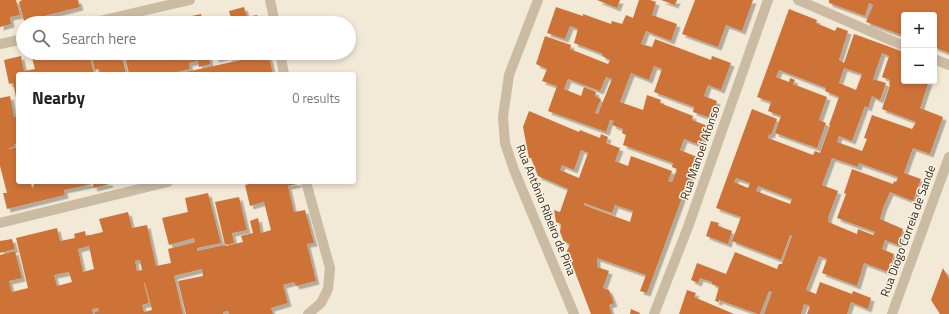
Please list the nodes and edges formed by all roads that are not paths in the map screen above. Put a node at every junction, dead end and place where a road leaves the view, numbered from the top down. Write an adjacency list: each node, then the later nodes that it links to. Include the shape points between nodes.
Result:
1 (190, 0): 6 (street)
2 (270, 0): 7 (street)
3 (538, 0): 20 (street, Rua Antônio Ribeiro de Pina, via 509,75 503,117 505,143)
4 (768, 0): 21 (street, Rua Manoel Afonso, via 688,227)
5 (798, 0): 10 (street)
6 (121, 16)
7 (273, 16)
8 (16, 41): 9 (street)
9 (0, 44)
10 (901, 45)
11 (281, 60): 14 (street)
12 (937, 60): 13 (street)
13 (949, 65)
14 (284, 72)
15 (949, 157): 22 (street, Rua Diogo Correia de Sande)
16 (160, 184): 18 (street)
17 (307, 184): 19 (street, via 330,268 328,289 321,303)
18 (0, 223)
19 (308, 314)
20 (574, 314)
21 (654, 314)
22 (892, 314)

